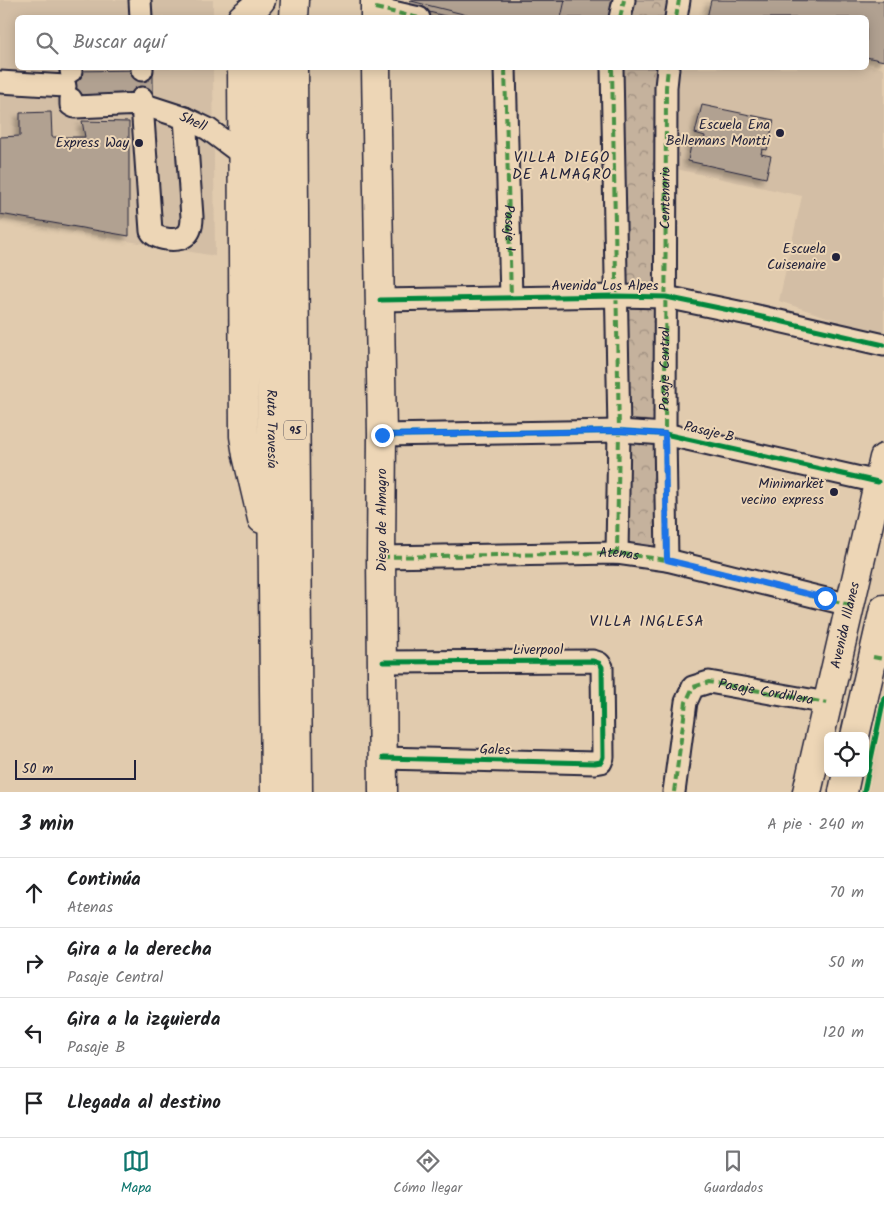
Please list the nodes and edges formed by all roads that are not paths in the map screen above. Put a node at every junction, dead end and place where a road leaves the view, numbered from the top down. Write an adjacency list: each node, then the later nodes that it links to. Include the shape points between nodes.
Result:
1 (140, 0): 9 (street)
2 (241, 0): 10 (main road)
3 (261, 0): 11 (main road)
4 (268, 0): 12 (main road)
5 (294, 0): 13 (main road)
6 (624, 0): 15 (street)
7 (679, 0): 16 (street)
8 (375, 8): 14 (street)
9 (140, 15)
10 (242, 15)
11 (246, 15)
12 (268, 15)
13 (293, 15)
14 (406, 15)
15 (621, 15)
16 (676, 15)
17 (242, 70): 28 (main road)
18 (268, 70): 41 (main road, Ruta Travesía / 95)
19 (293, 70): 52 (main road, Ruta Travesía / 95)
20 (376, 70): 32 (main road, Diego de Almagro)
21 (505, 70): 31 (street, Pasaje 1)
22 (612, 70): 29 (street)
23 (667, 70): 30 (street, Centenario)
24 (69, 81): 25 (street); 26 (street, via 71,105 75,107)
25 (0, 82)
26 (142, 101): 27 (street, Shell); 27 (street, via 150,231 158,238 179,239 191,228)
27 (185, 118): 28 (street, Shell, via 208,129)
28 (243, 155): 41 (main road, via 244,436)
29 (617, 296): 30 (street, Avenida Los Alpes); 31 (street, Avenida Los Alpes); 34 (street)
30 (666, 297): 33 (street, Avenida Los Alpes); 35 (street, Pasaje Central)
31 (511, 298): 32 (street, Avenida Los Alpes)
32 (380, 300): 36 (main road, Diego de Almagro)
33 (884, 345)
34 (618, 431): 35 (street, Pasaje B); 36 (street, Pasaje B); 38 (street)
35 (665, 434): 37 (street, Pasaje B); 40 (street, Pasaje Central)
36 (382, 435): 39 (main road, Diego de Almagro)
37 (881, 470): 42 (main road, Avenida Illanes)
38 (617, 554): 39 (street, Atenas); 40 (street, Atenas)
39 (381, 558): 45 (main road, Diego de Almagro)
40 (667, 560): 42 (street, Atenas)
41 (273, 564): 51 (main road, Ruta Travesía / 95)
42 (850, 606): 46 (main road, Avenida Illanes)
43 (884, 609): 44 (main road)
44 (879, 658): 47 (main road)
45 (382, 662): 48 (street, Liverpool, via 599,662 602,667); 49 (main road, Diego de Almagro)
46 (827, 703): 54 (street, Pasaje Cordillera, via 709,682 693,687 686,702); 55 (main road, Avenida Illanes)
47 (856, 732)
48 (603, 757): 49 (street, Gales, via 595,764)
49 (383, 758): 53 (main road, Diego de Almagro)
50 (846, 777): 56 (main road)
51 (275, 792)
52 (298, 792)
53 (383, 792)
54 (674, 792)
55 (807, 792)
56 (843, 792)

